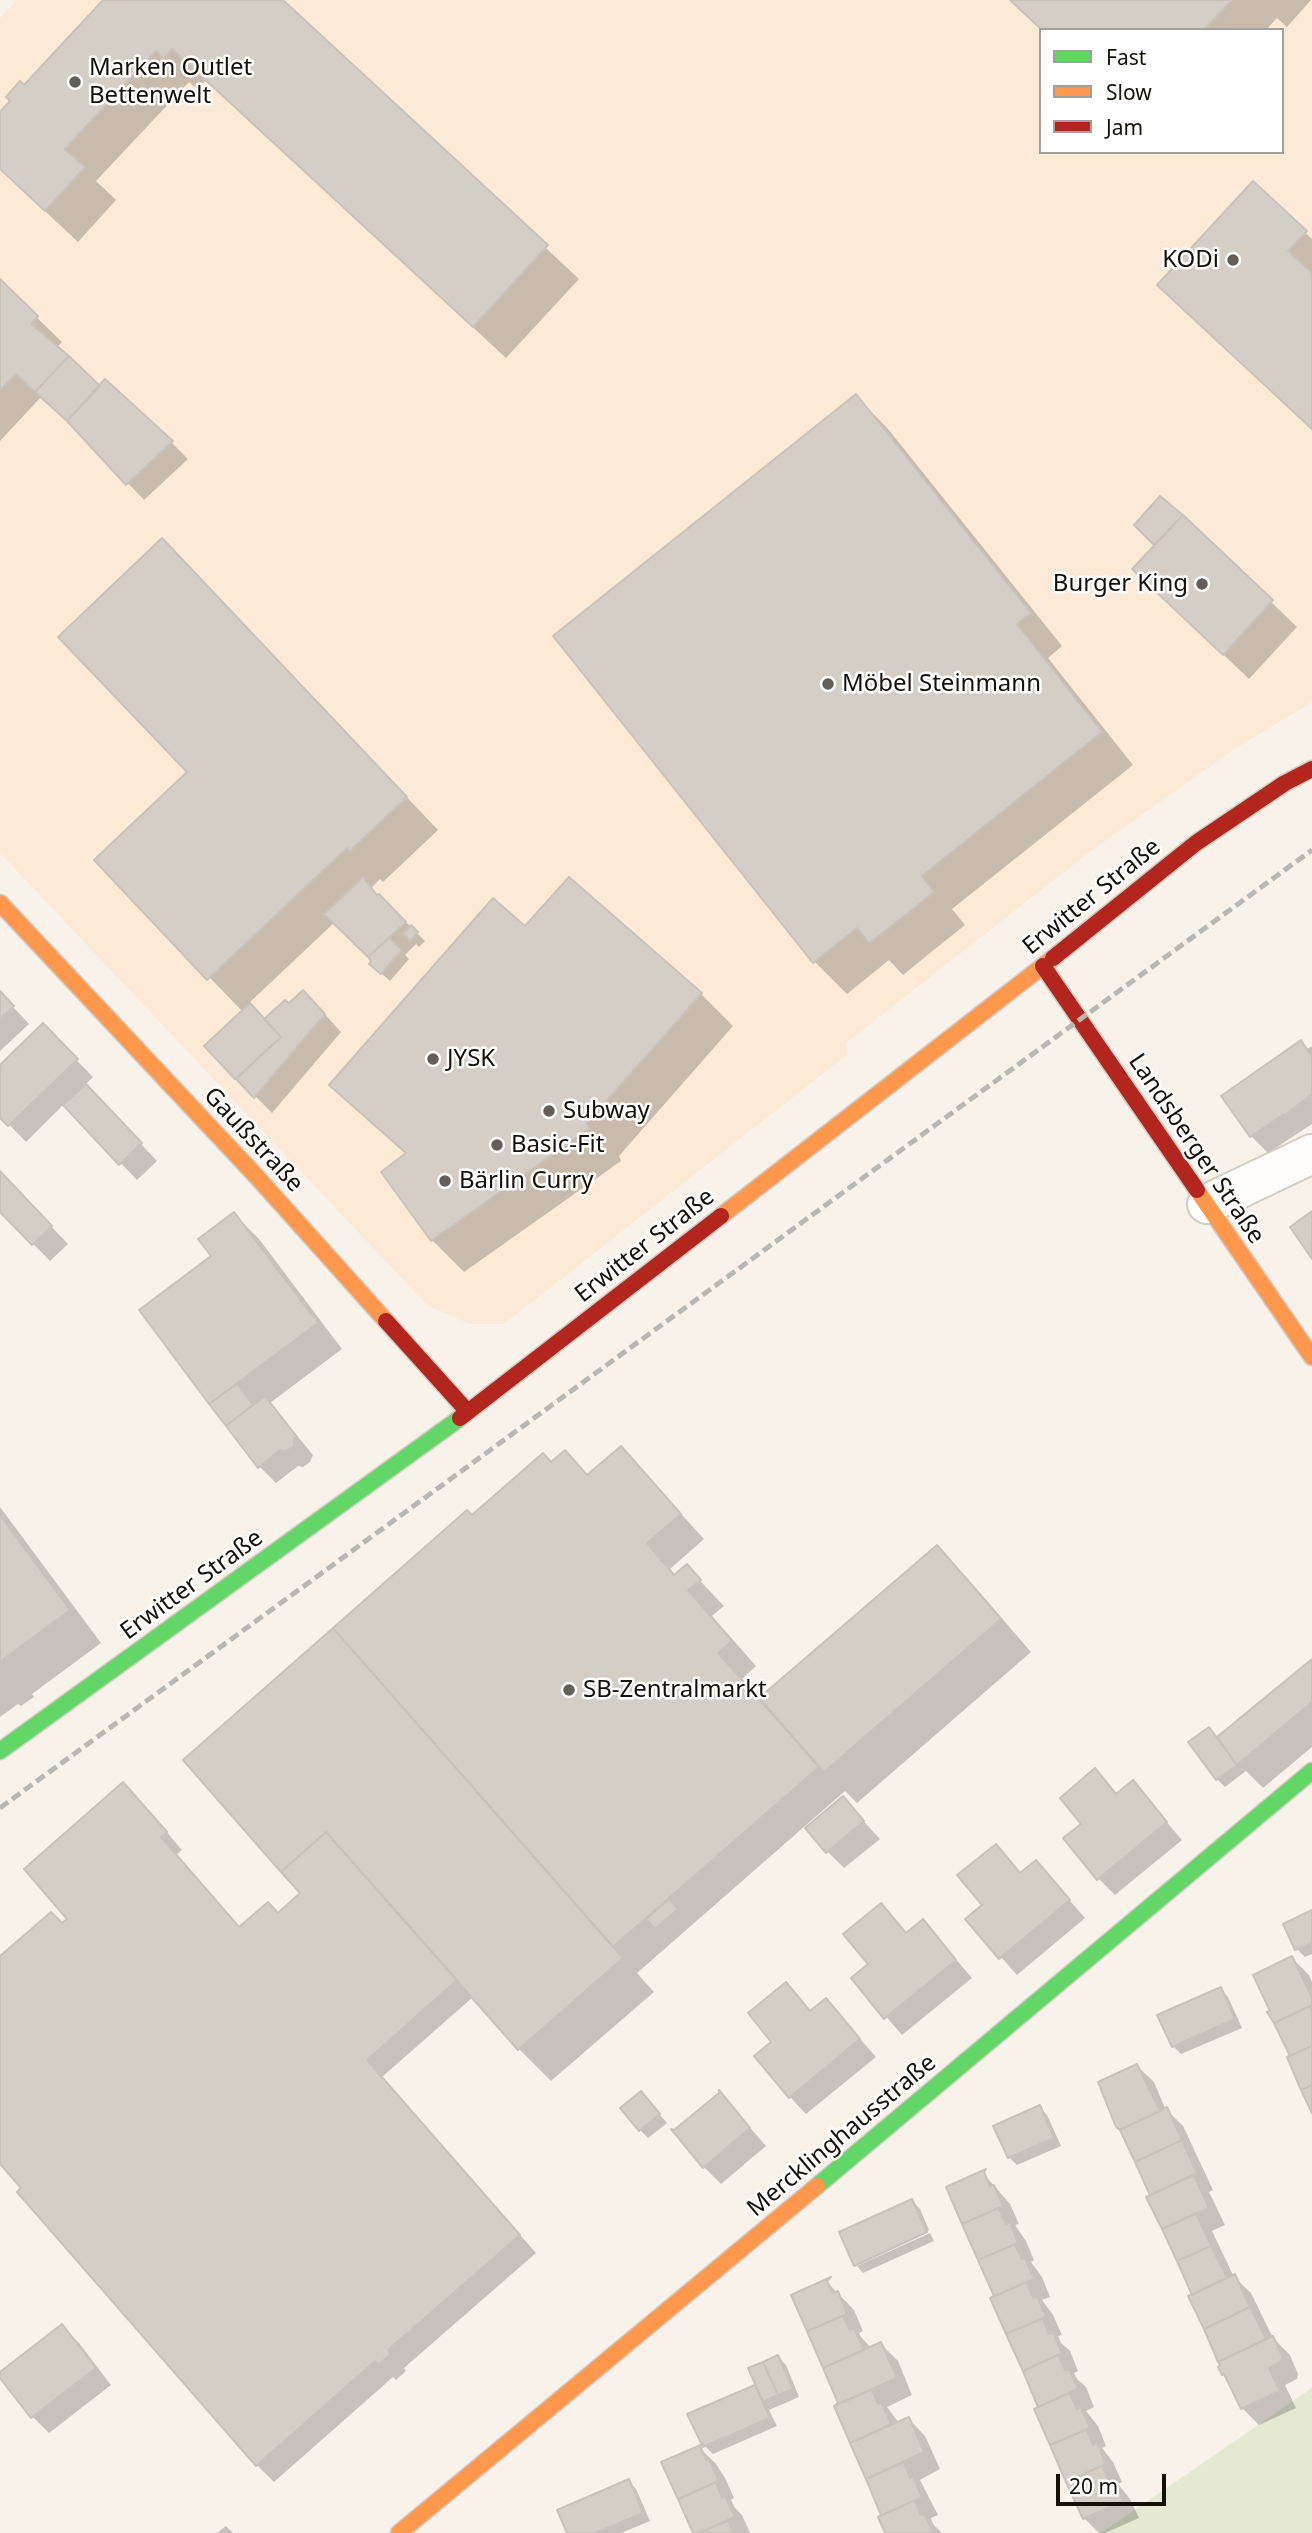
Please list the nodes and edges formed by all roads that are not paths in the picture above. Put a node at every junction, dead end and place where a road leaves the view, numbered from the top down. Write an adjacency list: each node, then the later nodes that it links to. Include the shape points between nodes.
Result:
1 (1312, 769): 3 (street, Erwitter Straße, via 1196,843)
2 (0, 903): 7 (street, Gaußstraße, via 257,1177)
3 (1043, 966): 5 (street, Landsberger Straße); 7 (street, Erwitter Straße)
4 (1312, 1154): 5 (street)
5 (1207, 1204): 6 (street, Landsberger Straße)
6 (1312, 1357)
7 (468, 1412): 8 (street, Erwitter Straße)
8 (0, 1751)
9 (1312, 1772): 10 (street, Mercklinghausstraße)
10 (399, 2533)

